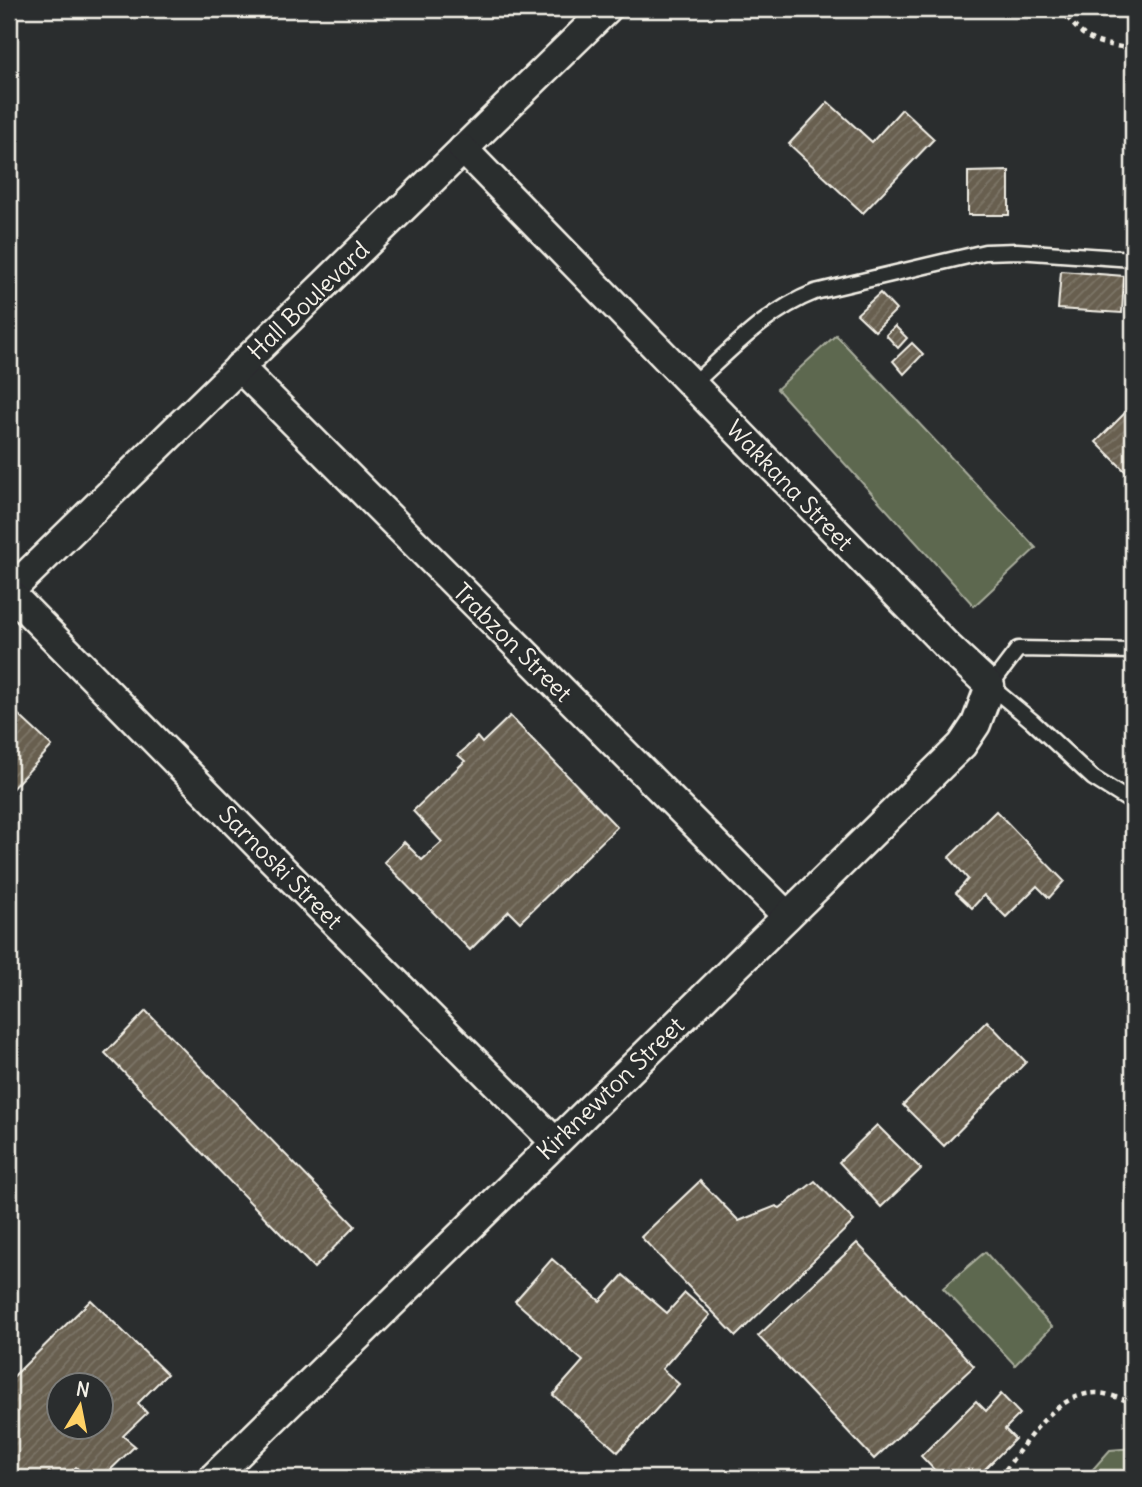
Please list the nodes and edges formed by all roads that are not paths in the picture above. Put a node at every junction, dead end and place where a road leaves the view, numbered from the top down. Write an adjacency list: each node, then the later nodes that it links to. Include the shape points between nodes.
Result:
1 (607, 9): 2 (street, Hall Boulevard)
2 (463, 149): 4 (street, Hall Boulevard); 5 (street, Wakkana Street)
3 (1133, 259): 5 (lane, via 985,252 815,292 767,318)
4 (239, 367): 6 (street, Hall Boulevard); 10 (street, Trabzon Street)
5 (692, 385): 8 (street, Wakkana Street)
6 (9, 592): 11 (street, Sarnoski Street)
7 (1133, 651): 8 (lane, via 1018,649)
8 (990, 686): 9 (lane, Wakkana Street, via 1093,778); 10 (street, Kirknewton Street, via 976,724 962,745)
9 (1133, 803)
10 (787, 916): 11 (street, Kirknewton Street)
11 (555, 1142): 12 (street, Kirknewton Street)
12 (212, 1478)

